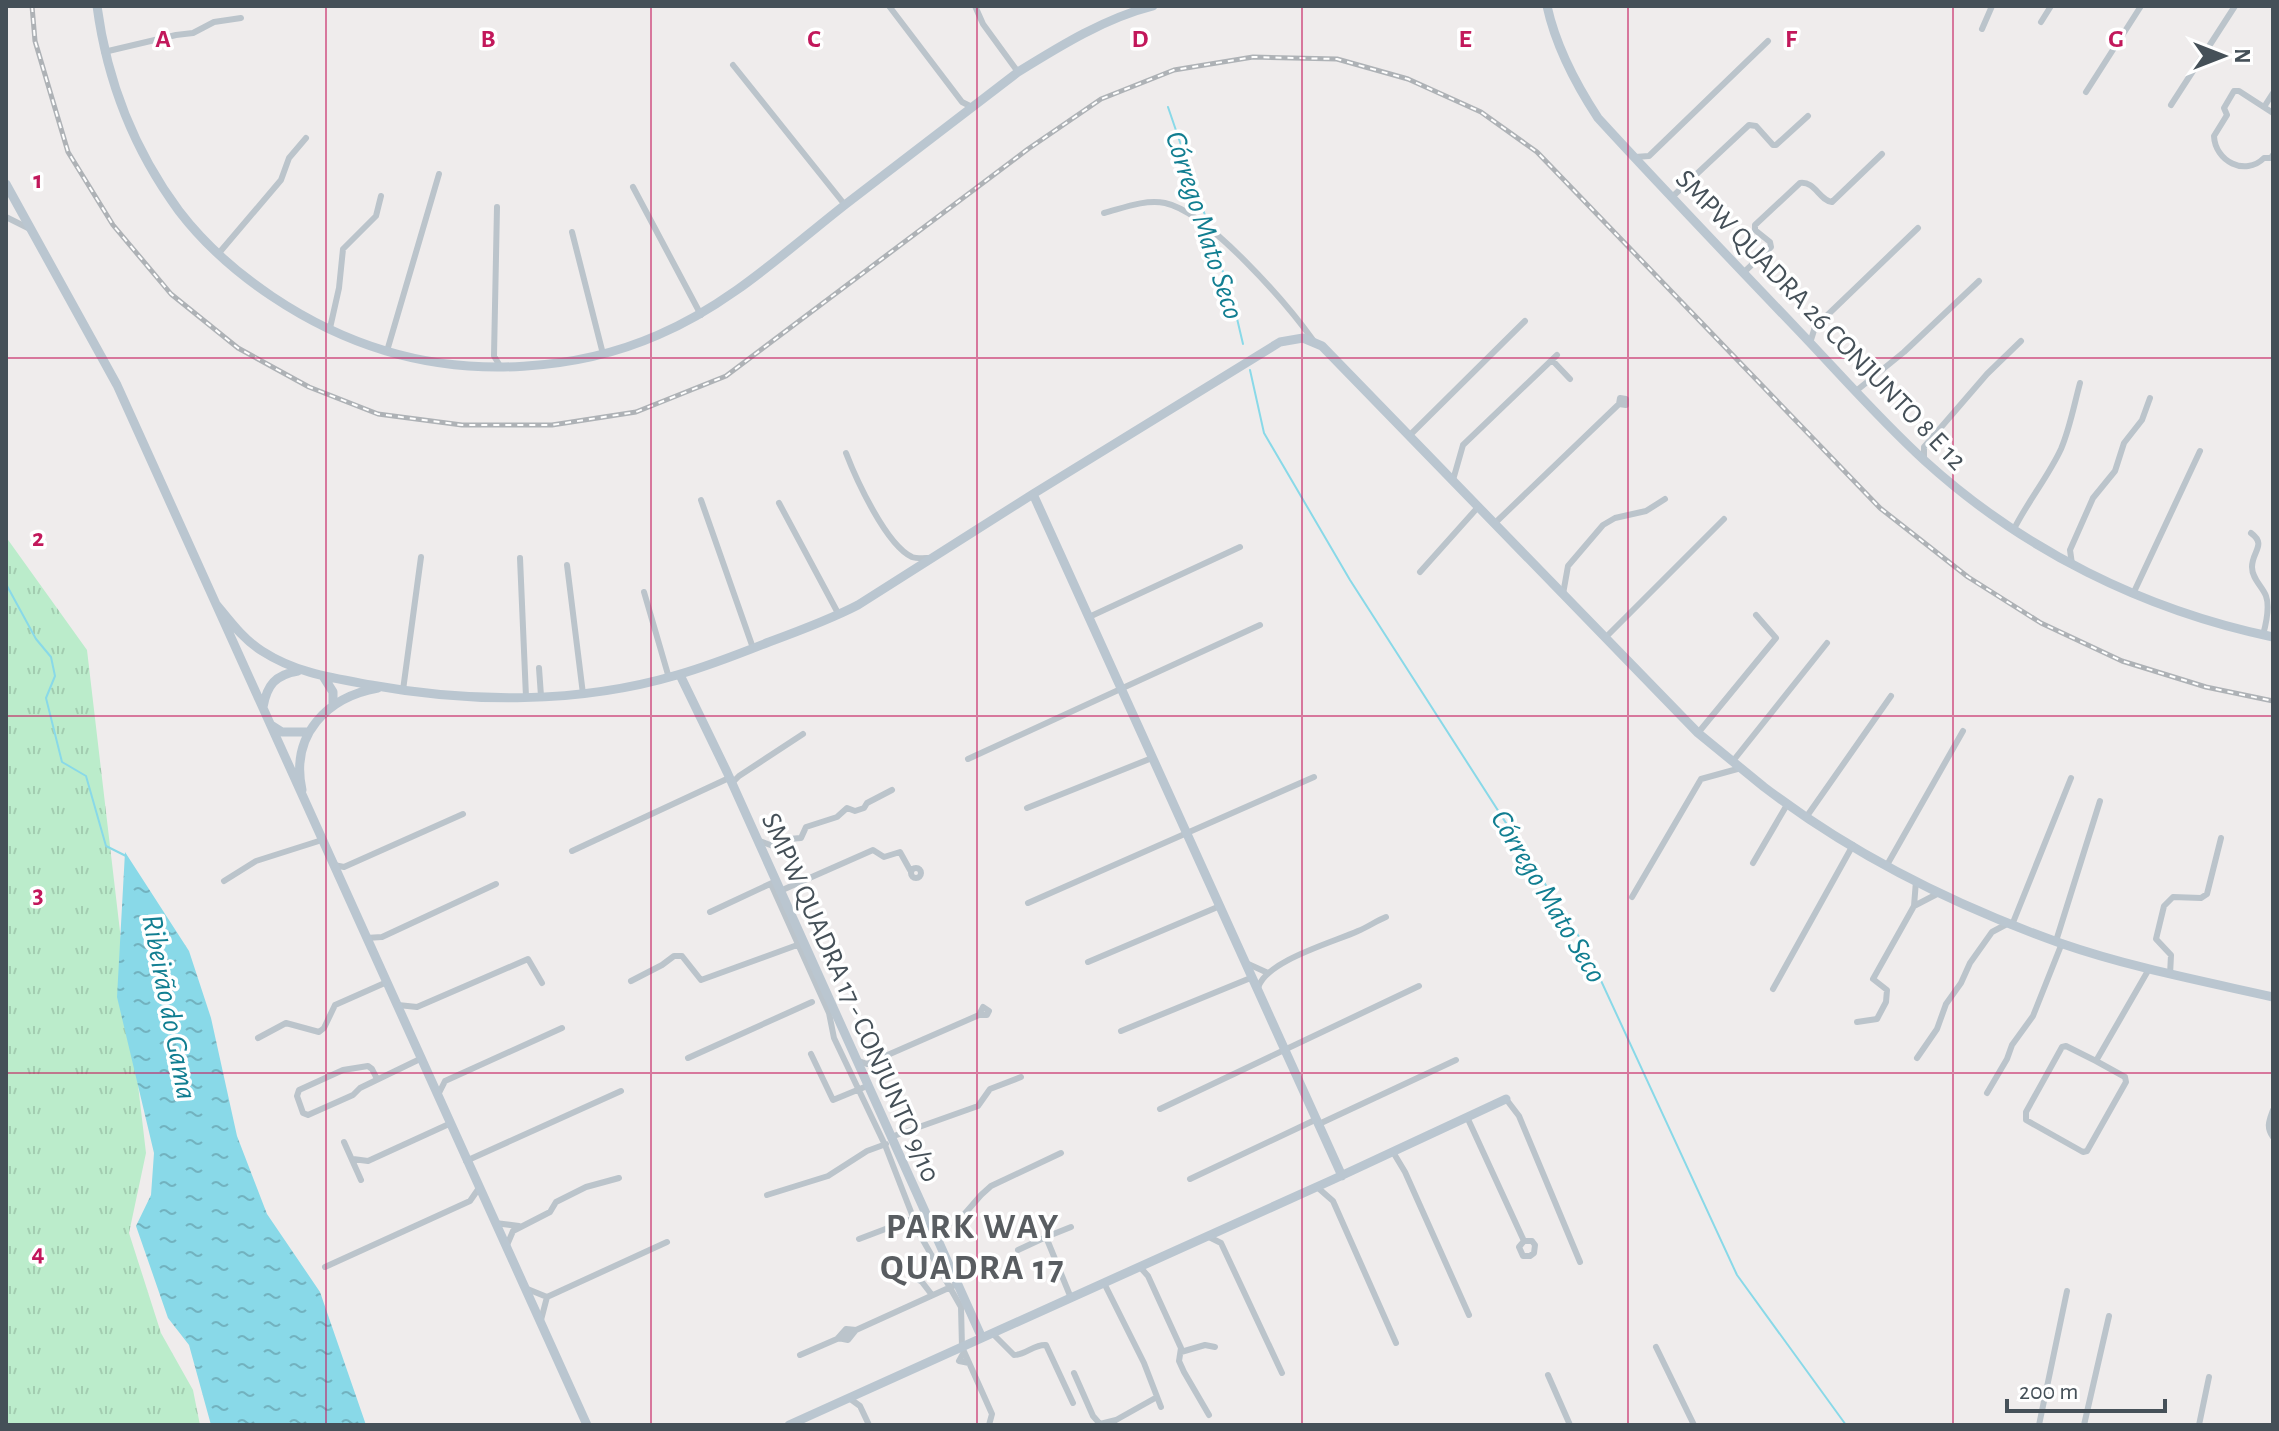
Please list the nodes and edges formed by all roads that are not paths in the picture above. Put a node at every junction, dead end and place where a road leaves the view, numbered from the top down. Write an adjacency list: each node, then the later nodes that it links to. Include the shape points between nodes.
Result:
1 (97, 6): 14 (street)
2 (889, 6): 19 (street)
3 (975, 6): 16 (street)
4 (1153, 6): 16 (street, via 1060,46)
5 (1547, 6): 29 (street, SMPW QUADRA 26 CONJUNTO 8 E 12, via 1575,83)
6 (1992, 6): 12 (street)
7 (2051, 6): 11 (street)
8 (2141, 6): 17 (street)
9 (2235, 6): 20 (street)
10 (241, 18): 14 (street)
11 (2041, 22)
12 (1982, 29)
13 (1768, 41): 30 (street)
14 (104, 52): 44 (street, via 126,118 155,176)
15 (733, 65): 37 (street)
16 (1018, 72): 21 (street)
17 (2086, 92)
18 (2273, 93): 22 (street)
19 (962, 102): 21 (street); 24 (street)
20 (2171, 105)
21 (972, 107): 24 (street)
22 (2264, 107): 23 (street); 28 (street, via 2234,91 2214,142 2237,166 2253,166)
23 (2273, 113)
24 (963, 114): 37 (street)
25 (1808, 116): 36 (street, via 1776,145 1749,125)
26 (306, 138): 44 (street, via 289,158 281,180)
27 (1882, 154): 45 (street, via 1832,202 1800,183 1755,225 1771,247)
28 (2273, 155)
29 (1633, 156): 30 (street); 31 (street, SMPW QUADRA 26 CONJUNTO 8 E 12)
30 (1649, 156): 31 (street)
31 (1649, 173): 36 (street, SMPW QUADRA 26 CONJUNTO 8 E 12)
32 (439, 174): 55 (street)
33 (6, 184): 42 (street)
34 (633, 187): 47 (street)
35 (381, 196): 50 (street, via 376,216 343,249)
36 (1671, 198): 45 (street, SMPW QUADRA 26 CONJUNTO 8 E 12)
37 (845, 205): 47 (street)
38 (497, 207): 57 (street)
39 (1104, 213): 52 (street, via 1165,203 1187,212 1232,248)
40 (6, 217): 42 (street)
41 (1918, 228): 49 (street)
42 (30, 229): 95 (street, via 110,369)
43 (572, 232): 56 (street)
44 (219, 253): 50 (street, via 288,306)
45 (1743, 273): 51 (street, SMPW QUADRA 26 CONJUNTO 8 E 12)
46 (1979, 281): 62 (street)
47 (701, 315): 56 (street)
48 (1525, 321): 65 (street)
49 (1815, 327): 51 (street); 54 (street)
50 (330, 328): 55 (street)
51 (1796, 329): 54 (street, SMPW QUADRA 26 CONJUNTO 8 E 12)
52 (1313, 340): 65 (street); 72 (street, via 1280,342)
53 (2021, 341): 67 (street)
54 (1810, 343): 62 (street, SMPW QUADRA 26 CONJUNTO 8 E 12)
55 (387, 351): 58 (street, via 453,365)
56 (603, 354): 59 (street, via 556,364)
57 (494, 356): 58 (street); 59 (street)
58 (487, 366): 59 (street)
59 (500, 366)
60 (1570, 379): 71 (street, via 1554,358 1463,445)
61 (2080, 383): 79 (street, via 2062,447)
62 (1856, 391): 66 (street, SMPW QUADRA 26 CONJUNTO 8 E 12)
63 (2150, 398): 82 (street)
64 (1619, 404): 78 (street)
65 (1409, 436): 71 (street)
66 (1912, 447): 67 (street); 70 (street, SMPW QUADRA 26 CONJUNTO 8 E 12)
67 (1924, 447): 70 (street)
68 (2200, 451): 94 (street)
69 (846, 453): 85 (street, via 881,522)
70 (1924, 460): 79 (street, SMPW QUADRA 26 CONJUNTO 8 E 12)
71 (1453, 480): 76 (street)
72 (1033, 494): 87 (street); 98 (street)
73 (1665, 499): 93 (street, via 1603,525 1568,566)
74 (701, 500): 103 (street)
75 (779, 503): 96 (street)
76 (1479, 506): 78 (street); 91 (street)
77 (1724, 519): 101 (street)
78 (1495, 523): 93 (street)
79 (2014, 529): 83 (street, SMPW QUADRA 26 CONJUNTO 8 E 12)
80 (2251, 533): 100 (street, via 2260,543 2252,572 2267,598)
81 (1240, 547): 98 (street)
82 (2070, 550): 83 (street); 89 (street)
83 (2053, 555): 89 (street, SMPW QUADRA 26 CONJUNTO 8 E 12)
84 (421, 557): 110 (street)
85 (911, 557): 87 (street); 90 (street)
86 (520, 558): 114 (street)
87 (931, 558): 90 (street)
88 (567, 565): 111 (street)
89 (2072, 566): 94 (street, SMPW QUADRA 26 CONJUNTO 8 E 12)
90 (911, 571): 96 (street)
91 (1420, 572)
92 (644, 592): 107 (street)
93 (1563, 594): 101 (street)
94 (2133, 594): 100 (street, SMPW QUADRA 26 CONJUNTO 8 E 12)
95 (216, 604): 105 (street, via 249,641); 116 (street)
96 (839, 615): 103 (street)
97 (1756, 615): 120 (street, via 1776,638)
98 (1089, 617): 109 (street)
99 (1260, 625): 109 (street)
100 (2268, 636)
101 (1605, 638): 120 (street)
102 (1827, 643): 124 (street)
103 (753, 648): 107 (street)
104 (539, 668): 112 (street)
105 (299, 671): 106 (street); 116 (street, via 272,682)
106 (323, 676): 108 (street); 115 (street, via 333,692)
107 (674, 676): 111 (street); 125 (street, SMPW QUADRA 17 - CONJUNTO 9/10)
108 (385, 687): 110 (street); 115 (street)
109 (1121, 689): 122 (street); 123 (street)
110 (403, 690): 114 (street)
111 (583, 694): 112 (street)
112 (541, 696): 114 (street)
113 (1891, 696): 134 (street)
114 (526, 697)
115 (333, 704): 119 (street)
116 (263, 707): 117 (street)
117 (269, 724): 119 (street, via 282,732); 131 (street)
118 (1963, 731): 147 (street)
119 (309, 732): 131 (street, via 300,756)
120 (1698, 733): 124 (street)
121 (803, 734): 125 (street)
122 (1152, 758): 132 (street); 135 (street)
123 (968, 759)
124 (1737, 764): 130 (street); 156 (street, via 1701,779)
125 (732, 777): 140 (street, SMPW QUADRA 17 - CONJUNTO 9/10); 143 (street)
126 (1314, 777): 136 (street)
127 (2071, 778): 163 (street)
128 (892, 790): 142 (street, via 864,808 847,808 806,827 801,838)
129 (2100, 801): 167 (street)
130 (1788, 803): 134 (street); 145 (street)
131 (306, 805): 139 (street)
132 (1027, 808)
133 (463, 814): 148 (street)
134 (1807, 816): 141 (street)
135 (1181, 823): 136 (street); 137 (street)
136 (1203, 828): 137 (street)
137 (1186, 835): 157 (street); 158 (street)
138 (2221, 838): 174 (street, via 2207,894 2173,897 2164,906 2156,939 2171,955)
139 (322, 840): 146 (street); 151 (street, via 256,861)
140 (757, 840): 142 (street); 144 (street, SMPW QUADRA 17 - CONJUNTO 9/10)
141 (1853, 845): 147 (street); 182 (street)
142 (773, 846): 144 (street)
143 (572, 851)
144 (767, 862): 154 (street, SMPW QUADRA 17 - CONJUNTO 9/10)
145 (1753, 863)
146 (333, 865): 148 (street); 150 (street)
147 (1887, 865): 152 (street)
148 (344, 867): 150 (street)
149 (910, 870): 154 (street, via 900,852 884,857 873,850)
150 (339, 878): 166 (street)
151 (224, 881)
152 (1916, 881): 155 (street); 159 (street)
153 (496, 884): 165 (street)
154 (780, 889): 160 (street); 168 (street, SMPW QUADRA 17 - CONJUNTO 9/10); 168 (street)
155 (1941, 892): 159 (street); 161 (street)
156 (1632, 897)
157 (1028, 903)
158 (1220, 906): 170 (street); 171 (street)
159 (1914, 906): 189 (street, via 1873,979 1887,990 1886,1002 1877,1019)
160 (710, 912)
161 (1993, 916): 163 (street); 164 (street)
162 (1386, 917): 173 (street)
163 (2010, 924): 164 (street); 167 (street)
164 (1992, 932): 197 (street)
165 (382, 937): 166 (street); 169 (street)
166 (366, 938): 169 (street)
167 (2059, 942): 172 (street); 210 (street, via 2033,1016)
168 (800, 944): 176 (street, SMPW QUADRA 17 - CONJUNTO 9/10); 177 (street, via 701,980 682,956 674,956)
169 (373, 950): 178 (street)
170 (1088, 962)
171 (1246, 963): 173 (street); 175 (street)
172 (2149, 969): 174 (street); 201 (street)
173 (1268, 973): 181 (street)
174 (2170, 975): 183 (street)
175 (1253, 977): 181 (street); 192 (street)
176 (816, 979): 184 (street); 187 (street, SMPW QUADRA 17 - CONJUNTO 9/10)
177 (631, 981)
178 (387, 982): 185 (street); 193 (street, via 335,1005 319,1032 286,1023)
179 (542, 983): 186 (street, via 528,959)
180 (1419, 986): 194 (street)
181 (1258, 988): 194 (street)
182 (1773, 989)
183 (2273, 997)
184 (812, 1002): 187 (street); 196 (street)
185 (398, 1005): 186 (street); 190 (street)
186 (417, 1007): 190 (street)
187 (832, 1015): 199 (street, SMPW QUADRA 17 - CONJUNTO 9/10); 208 (street, via 834,1038)
188 (979, 1015): 202 (street)
189 (1857, 1022)
190 (405, 1023): 198 (street)
191 (562, 1028): 207 (street)
192 (1121, 1031)
193 (258, 1038)
194 (1285, 1049): 213 (street); 216 (street)
195 (811, 1054): 208 (street, via 833,1100)
196 (688, 1058)
197 (1917, 1058)
198 (420, 1059): 203 (street); 206 (street)
199 (856, 1060): 202 (street); 204 (street, SMPW QUADRA 17 - CONJUNTO 9/10)
200 (1456, 1060): 216 (street)
201 (2096, 1061): 201 (street, via 2126,1082 2083,1152 2026,1120 2026,1112 2062,1047)
202 (867, 1064): 204 (street)
203 (428, 1075): 207 (street); 211 (street)
204 (862, 1075): 208 (street, SMPW QUADRA 17 - CONJUNTO 9/10)
205 (1021, 1077): 219 (street, via 990,1089 978,1106)
206 (377, 1079): 206 (street, via 306,1115 297,1096 299,1090 343,1070 370,1067)
207 (445, 1081): 211 (street)
208 (863, 1088): 219 (street, SMPW QUADRA 17 - CONJUNTO 9/10)
209 (621, 1091): 225 (street)
210 (1987, 1093)
211 (438, 1096): 217 (street)
212 (1506, 1099): 215 (street); 250 (street, via 1519,1116)
213 (1160, 1109)
214 (2273, 1110): 218 (street, via 2268,1130)
215 (1467, 1117): 221 (street); 245 (street)
216 (1318, 1121): 227 (street); 228 (street)
217 (449, 1124): 224 (street); 225 (street)
218 (2273, 1137)
219 (890, 1141): 231 (street, via 828,1176); 235 (street, SMPW QUADRA 17 - CONJUNTO 9/10); 236 (street)
220 (344, 1142): 223 (street)
221 (1393, 1152): 227 (street); 261 (street)
222 (1061, 1153): 241 (street, via 985,1190 961,1218)
223 (353, 1159): 224 (street); 224 (street, via 360,1177)
224 (368, 1161)
225 (466, 1161): 230 (street)
226 (619, 1178): 238 (street, via 586,1187)
227 (1337, 1178): 229 (street); 233 (street)
228 (1190, 1179)
229 (1317, 1187): 233 (street); 240 (street)
230 (479, 1188): 232 (street); 234 (street)
231 (767, 1195)
232 (470, 1201): 234 (street); 252 (street)
233 (1333, 1201): 266 (street)
234 (485, 1202): 237 (street)
235 (925, 1214): 236 (street); 241 (street, SMPW QUADRA 17 - CONJUNTO 9/10)
236 (914, 1218): 244 (street); 255 (street)
237 (494, 1223): 238 (street); 248 (street)
238 (519, 1226): 248 (street)
239 (1071, 1227): 243 (street)
240 (1224, 1229): 242 (street); 247 (street)
241 (933, 1232): 255 (street, SMPW QUADRA 17 - CONJUNTO 9/10)
242 (1207, 1236): 247 (street); 251 (street)
243 (1046, 1237): 249 (street); 260 (street)
244 (859, 1239)
245 (1524, 1241)
246 (667, 1242): 259 (street)
247 (1221, 1243): 273 (street)
248 (506, 1247): 256 (street)
249 (1018, 1250)
250 (1580, 1262)
251 (1144, 1265): 254 (street); 270 (street)
252 (325, 1267)
253 (910, 1274): 258 (street)
254 (1104, 1283): 260 (street); 277 (street)
255 (954, 1285): 258 (street); 265 (street, SMPW QUADRA 17 - CONJUNTO 9/10); 269 (street)
256 (525, 1288): 259 (street); 263 (street)
257 (2067, 1291): 289 (street)
258 (932, 1295): 271 (street, via 856,1330 846,1329)
259 (547, 1297): 263 (street)
260 (1071, 1298): 264 (street)
261 (1469, 1315)
262 (2109, 1316): 290 (street)
263 (541, 1324): 283 (street)
264 (992, 1333): 265 (street); 279 (street, via 1014,1355 1046,1345)
265 (982, 1338): 269 (street)
266 (1396, 1343)
267 (1215, 1347): 270 (street)
268 (1656, 1347): 288 (street)
269 (963, 1350): 276 (street); 286 (street, via 959,1361 969,1363 992,1414)
270 (1181, 1352): 282 (street, via 1179,1361)
271 (800, 1355)
272 (1074, 1373): 277 (street, via 1100,1424)
273 (1282, 1373)
274 (1548, 1375): 287 (street)
275 (2209, 1377): 291 (street)
276 (863, 1392): 278 (street); 280 (street)
277 (1157, 1397): 281 (street)
278 (849, 1398): 280 (street); 284 (street)
279 (1073, 1403)
280 (860, 1406): 285 (street)
281 (1161, 1407)
282 (1209, 1415)
283 (587, 1425)
284 (789, 1425)
285 (869, 1425)
286 (989, 1425)
287 (1570, 1425)
288 (1694, 1425)
289 (2039, 1425)
290 (2084, 1425)
291 (2199, 1425)

